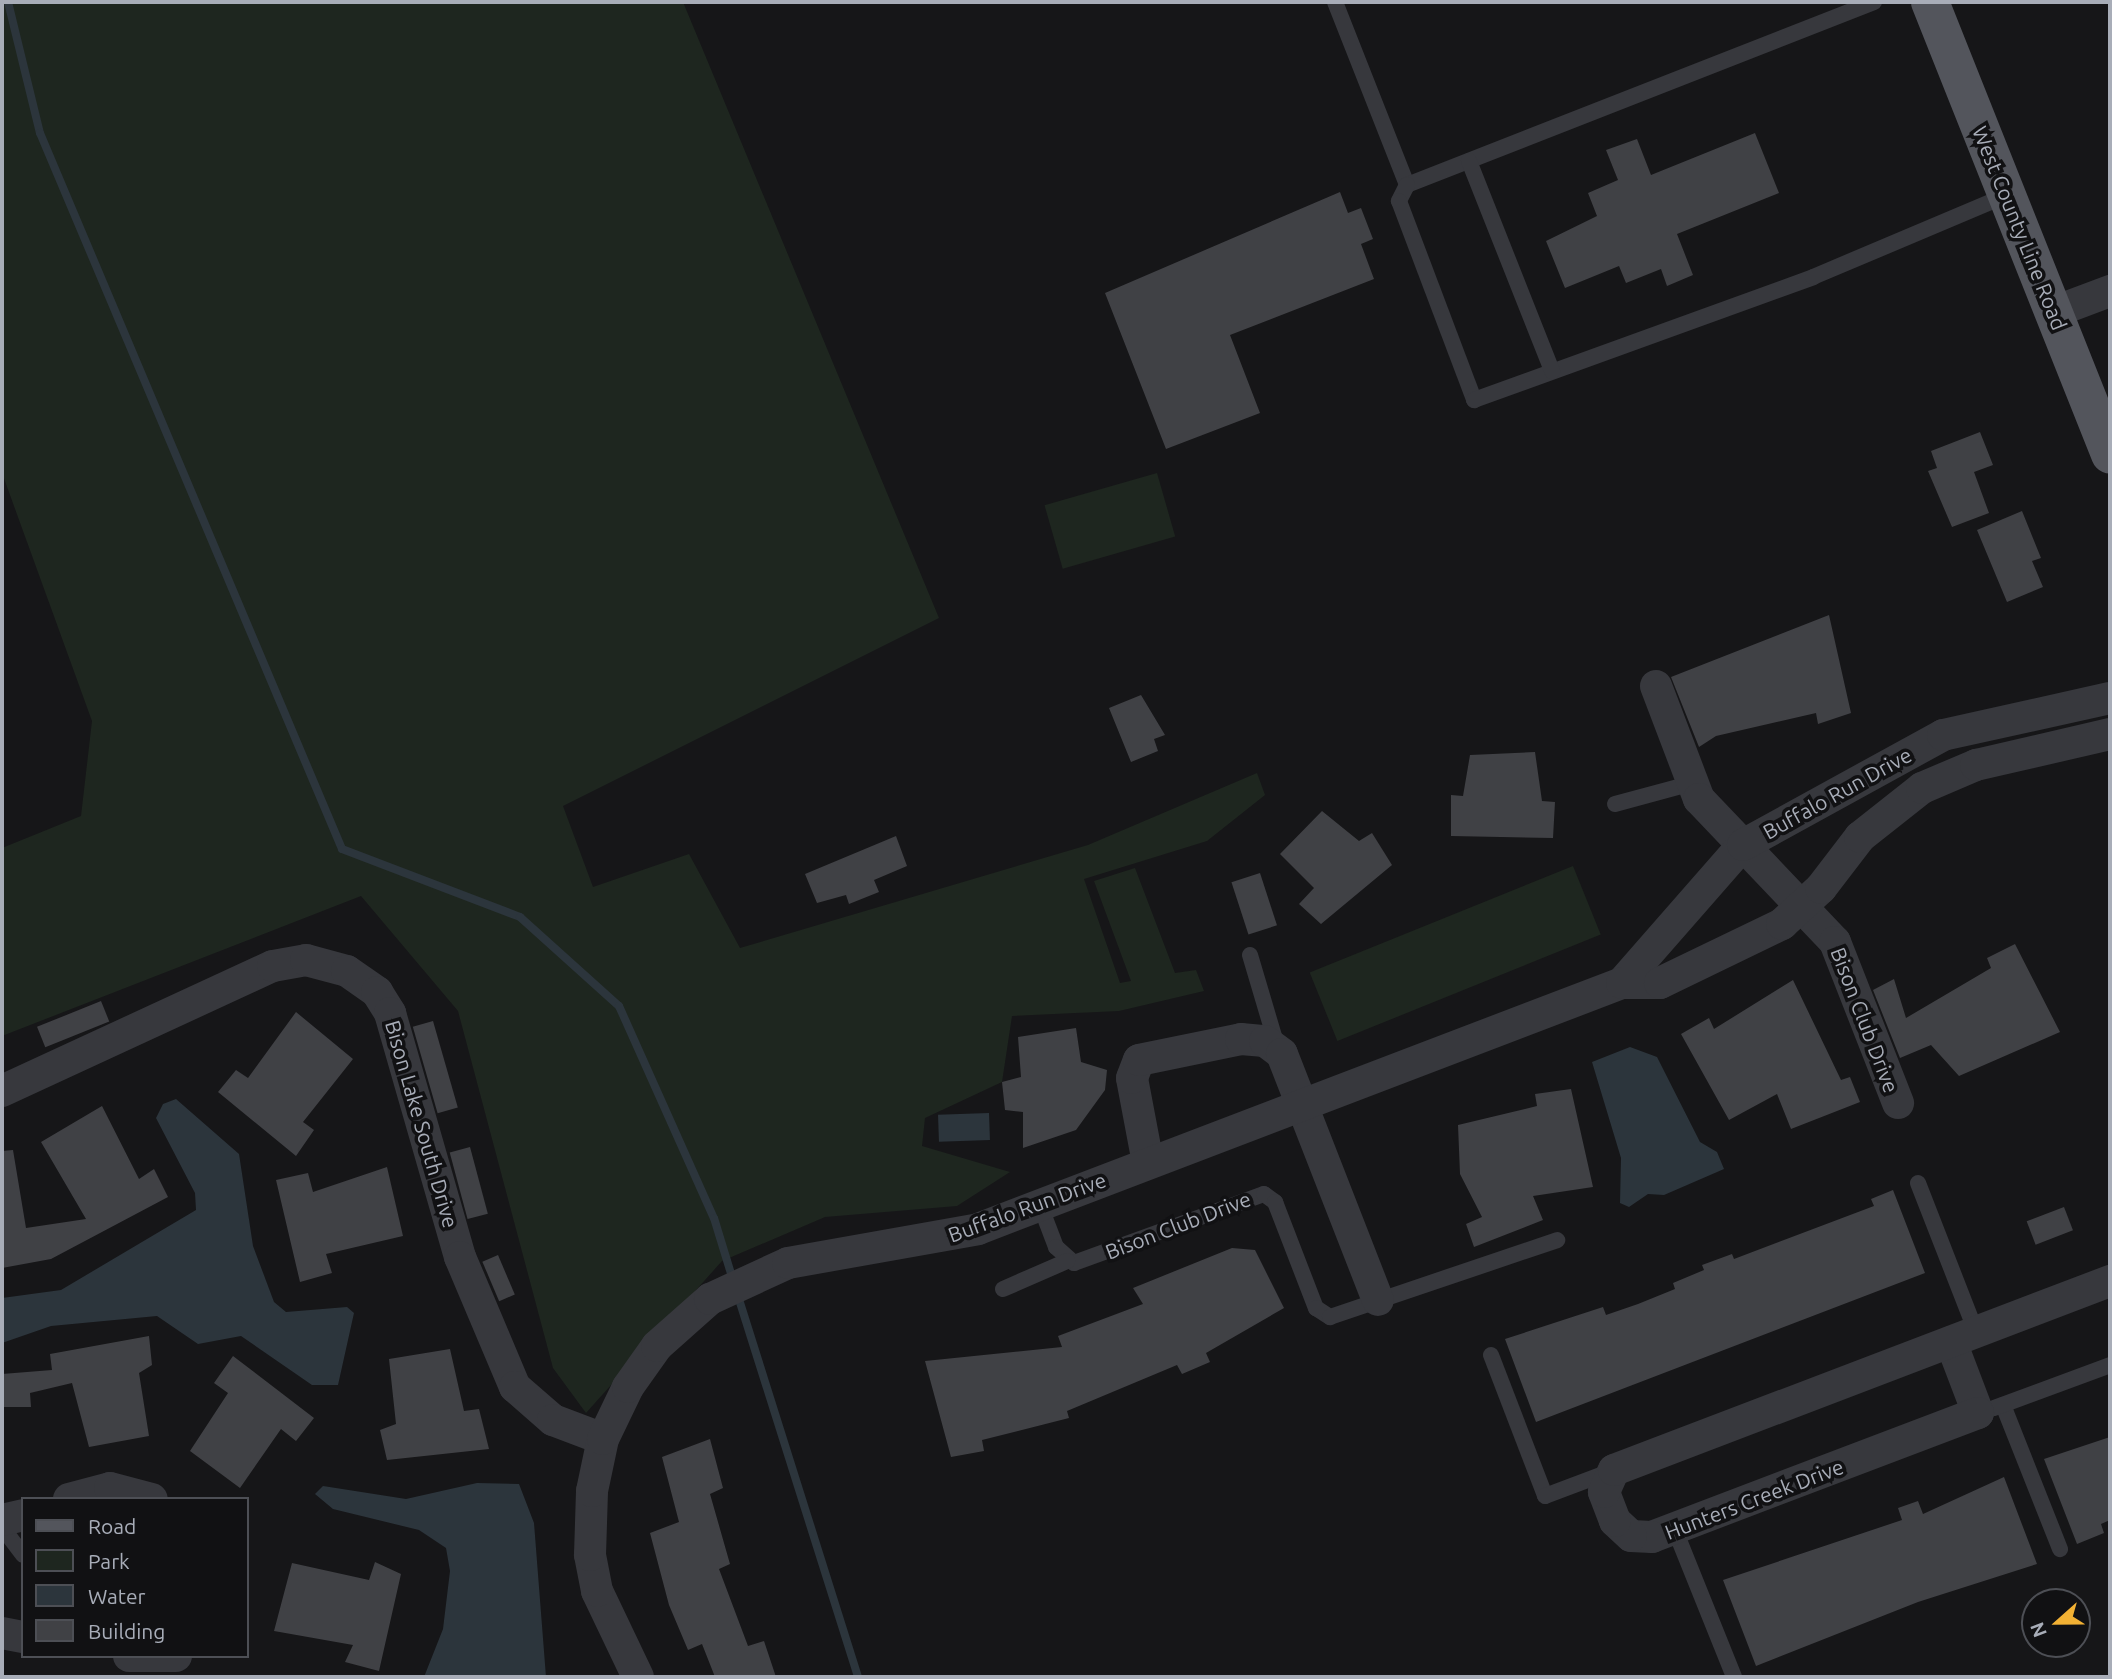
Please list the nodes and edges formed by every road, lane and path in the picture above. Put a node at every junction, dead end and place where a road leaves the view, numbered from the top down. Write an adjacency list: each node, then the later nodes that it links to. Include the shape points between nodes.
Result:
1 (1335, 2): 5 (lane)
2 (1874, 2): 4 (lane)
3 (1930, 2): 6 (main road, West County Line Road)
4 (1469, 161): 5 (lane); 9 (lane)
5 (1407, 185): 9 (lane, via 1399,201 1474,400)
6 (2007, 195): 8 (main road, West County Line Road); 9 (lane, via 1813,277)
7 (2110, 291): 8 (street)
8 (2054, 312): 10 (main road, West County Line Road)
9 (1552, 371)
10 (2110, 454)
11 (1656, 686): 14 (street, Bison Club Drive)
12 (2110, 698): 16 (street, Buffalo Run Drive, via 1943,735)
13 (2110, 734): 17 (street, Buffalo Run Drive, via 1976,765 1922,788 1860,837)
14 (1693, 783): 15 (lane); 16 (street, Bison Club Drive, via 1699,799)
15 (1615, 804)
16 (1743, 845): 17 (street, Bison Club Drive); 19 (street, Buffalo Run Drive)
17 (1805, 904): 19 (street, Buffalo Run Drive, via 1734,952 1660,983); 22 (street, Bison Club Drive, via 1835,942)
18 (1250, 955): 20 (lane)
19 (1622, 983): 23 (street, Buffalo Run Drive)
20 (1279, 1052): 23 (street); 24 (street, via 1251,1038 1139,1060 1132,1078)
21 (2, 1091): 36 (street, Bison Lake South Drive, via 273,966 306,961 347,971 377,992 390,1013 460,1256 515,1387 553,1420)
22 (1898, 1103)
23 (1303, 1104): 24 (street, Buffalo Run Drive); 31 (street)
24 (1148, 1163): 26 (street, Buffalo Run Drive)
25 (1918, 1183): 32 (lane)
26 (1040, 1205): 28 (lane); 36 (street, Buffalo Run Drive, via 958,1235 811,1258 741,1281 657,1346)
27 (1557, 1240): 31 (lane, Bison Club Drive)
28 (1068, 1261): 30 (lane); 31 (lane, Bison Club Drive, via 1084,1261 1264,1194 1275,1202 1320,1313 1334,1316)
29 (2110, 1281): 32 (street)
30 (1003, 1289)
31 (1378, 1300)
32 (1964, 1337): 35 (street); 37 (street)
33 (1491, 1355): 37 (lane, via 1545,1496)
34 (2110, 1365): 35 (lane)
35 (1991, 1409): 43 (street, Hunters Creek Drive); 44 (lane)
36 (603, 1439): 48 (street, Buffalo Run Drive, via 592,1491 590,1555 606,1614)
37 (1614, 1470): 43 (street, Hunters Creek Drive, via 1604,1492 1622,1529 1644,1538)
38 (76, 1497): 39 (street, via 110,1488)
39 (144, 1497)
40 (21, 1516): 41 (street)
41 (2, 1520)
42 (2, 1527): 45 (lane)
43 (1675, 1530): 49 (lane)
44 (2060, 1549)
45 (21, 1552)
46 (2, 1633): 47 (street)
47 (21, 1637)
48 (638, 1677)
49 (1734, 1677)

